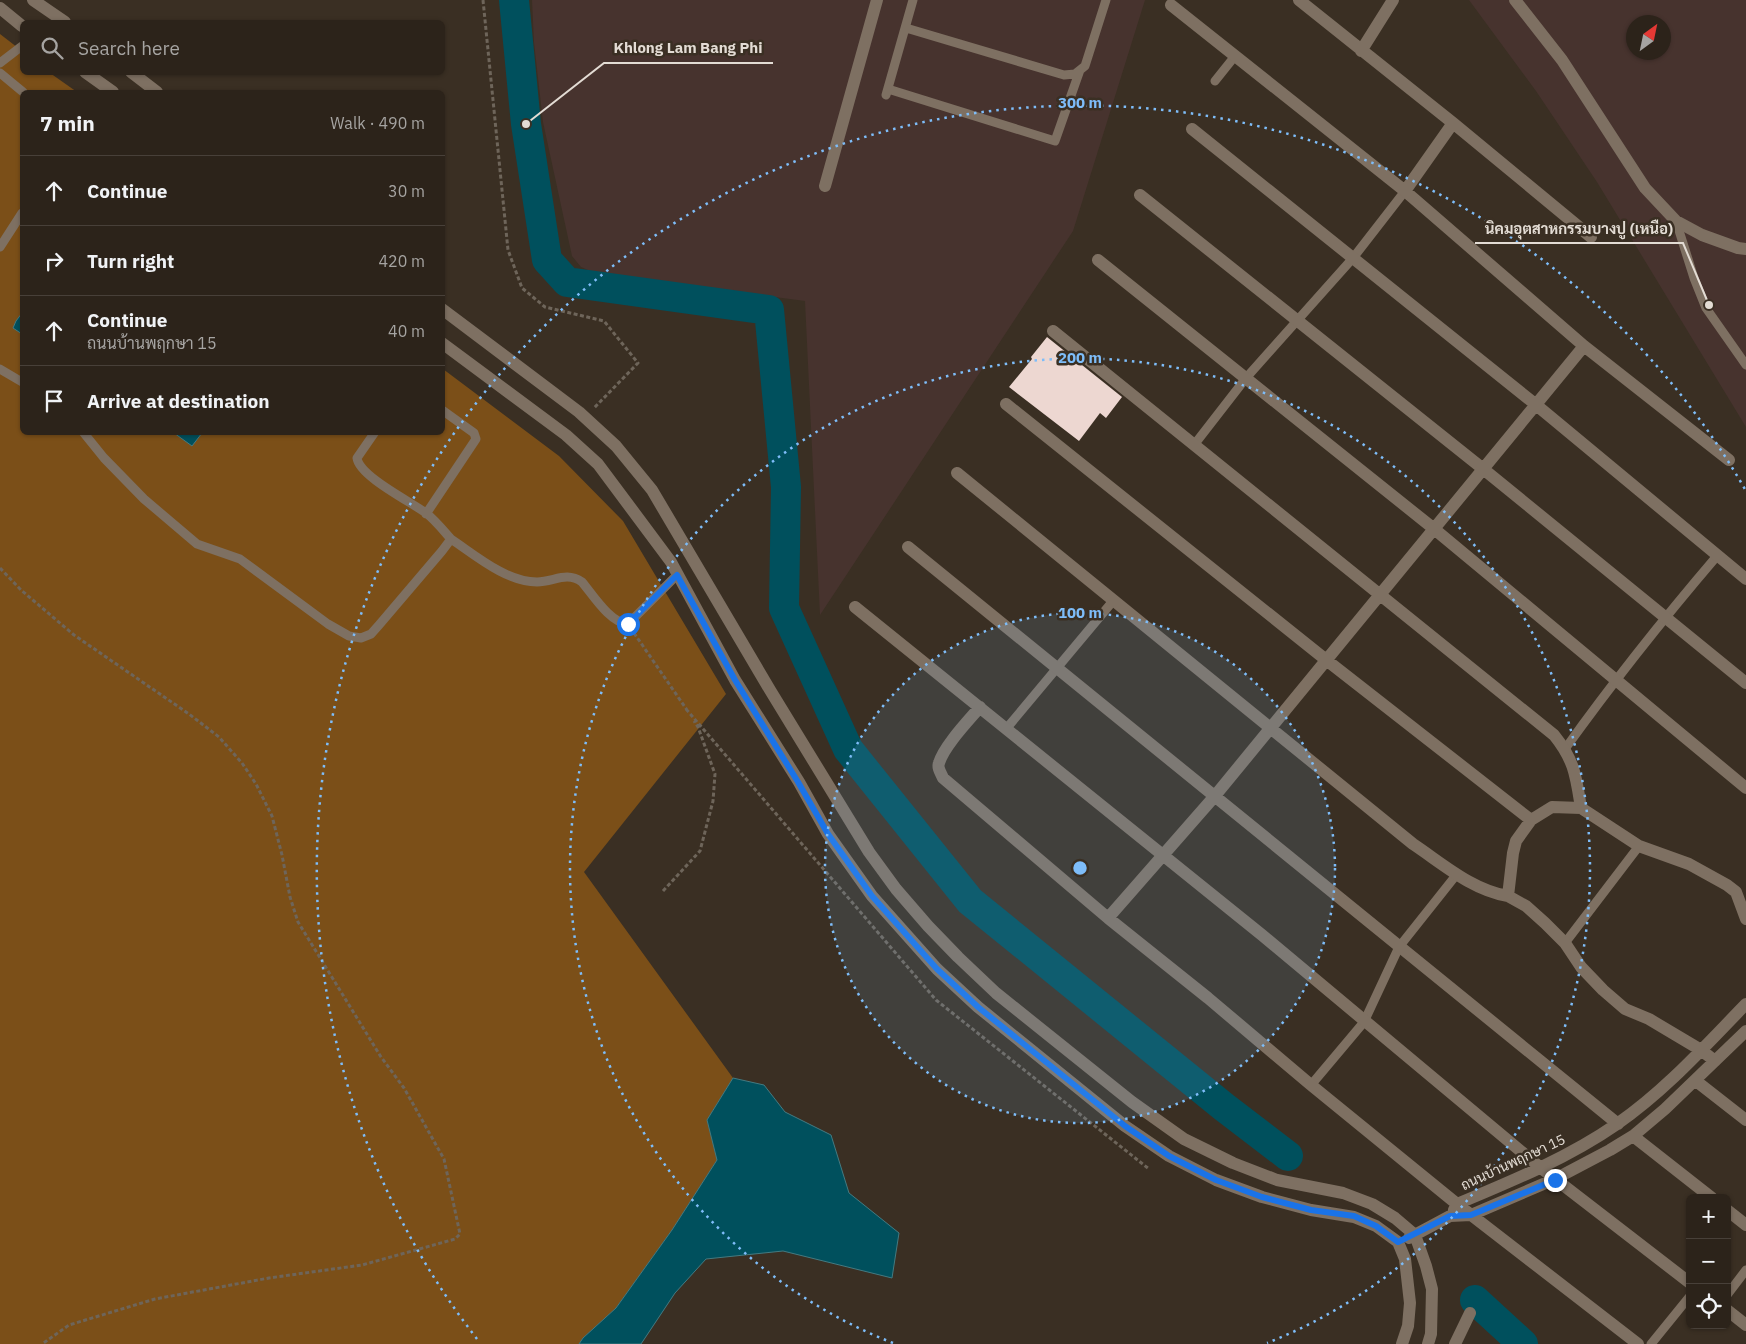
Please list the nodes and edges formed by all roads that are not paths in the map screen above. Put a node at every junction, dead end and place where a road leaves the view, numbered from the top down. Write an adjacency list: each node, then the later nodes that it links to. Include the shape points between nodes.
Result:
1 (33, 0): 10 (street)
2 (877, 0): 27 (street)
3 (913, 0): 12 (lane)
4 (1106, 0): 17 (lane, via 1089,56)
5 (1299, 0): 14 (street)
6 (1393, 0): 14 (street)
7 (1515, 0): 31 (street, via 1562,60 1645,188)
8 (1171, 6): 15 (street)
9 (0, 8): 11 (street)
10 (57, 20)
11 (20, 24)
12 (906, 28): 17 (lane, via 1064,75); 17 (lane, via 887,92 1055,140)
13 (20, 48): 16 (lane)
14 (1361, 51): 25 (street)
15 (1235, 56): 21 (lane); 28 (street)
16 (0, 63)
17 (1080, 70)
18 (0, 73): 22 (lane)
19 (90, 75): 23 (street)
20 (134, 75): 24 (street)
21 (1215, 80)
22 (21, 90)
23 (110, 90)
24 (154, 90)
25 (1453, 123): 28 (street); 32 (street)
26 (1192, 129): 35 (street)
27 (825, 186)
28 (1405, 191): 35 (lane); 41 (street)
29 (1140, 195): 38 (street)
30 (20, 216): 33 (lane)
31 (1676, 221): 34 (street, via 1702,235); 42 (lane, via 1706,308)
32 (1591, 237)
33 (0, 247)
34 (1746, 249)
35 (1353, 258): 38 (lane); 48 (street)
36 (1098, 260): 45 (street)
37 (445, 311): 105 (street, via 585,418 616,446 652,490 870,852 896,889 958,957 996,993 1124,1096 1184,1139 1232,1163 1277,1180 1343,1193 1372,1204)
38 (1297, 320): 45 (lane); 54 (street)
39 (1053, 331): 52 (street)
40 (445, 345): 61 (street, via 566,435 598,464 671,562)
41 (1584, 346): 48 (street); 53 (street)
42 (1743, 355): 43 (lane)
43 (1746, 365)
44 (0, 369): 46 (lane)
45 (1246, 378): 52 (lane); 57 (street)
46 (20, 381)
47 (1006, 404): 67 (street)
48 (1535, 404): 54 (street); 60 (street)
49 (445, 412): 56 (lane, via 474,433 476,439)
50 (85, 435): 58 (lane, via 144,499 198,544 240,558 349,636 361,638 372,634)
51 (373, 435): 56 (lane, via 357,458 359,465)
52 (1194, 445): 63 (street)
53 (1729, 460)
54 (1482, 468): 57 (street); 66 (street)
55 (957, 473): 64 (street)
56 (426, 514): 58 (lane)
57 (1433, 528): 63 (street); 69 (street)
58 (451, 538): 61 (lane, via 492,568 517,578 537,582 566,576 576,578 611,616 623,624 628,624)
59 (908, 548): 68 (street)
60 (1717, 556): 62 (street); 66 (lane)
61 (677, 575): 106 (street, via 735,680 828,834 872,896 937,969 978,1007 1125,1126 1169,1156 1216,1180 1262,1197 1311,1210 1354,1216 1376,1226)
62 (1746, 580)
63 (1379, 594): 67 (street); 74 (street, via 1554,735)
64 (1113, 601): 68 (lane); 72 (street)
65 (855, 607): 71 (street)
66 (1665, 617): 69 (lane); 70 (street)
67 (1325, 659): 72 (street); 78 (street)
68 (1057, 668): 73 (lane); 76 (street)
69 (1615, 680): 74 (lane); 75 (street)
70 (1746, 683)
71 (980, 707): 73 (street); 83 (street, via 938,764 943,778)
72 (1269, 728): 76 (street); 81 (street, via 1413,844)
73 (1006, 729): 80 (street)
74 (1565, 749): 77 (street, via 1576,771)
75 (1746, 788)
76 (1214, 797): 80 (street); 86 (street)
77 (1581, 808): 78 (street, via 1552,807); 79 (street)
78 (1531, 820): 82 (street, via 1516,841)
79 (1639, 846): 84 (street, via 1689,864 1727,885 1736,892); 85 (lane)
80 (1162, 854): 83 (street); 88 (street)
81 (1457, 874): 82 (street, via 1492,893); 86 (lane)
82 (1508, 896): 85 (street, via 1526,906)
83 (1108, 918): 93 (street)
84 (1746, 919)
85 (1565, 943): 90 (street, via 1581,967 1625,1009 1650,1019)
86 (1399, 947): 88 (lane); 95 (street)
87 (1746, 1004): 90 (street, ถนนบ้านพฤกษา 15)
88 (1364, 1022): 93 (lane); 97 (street)
89 (1746, 1031): 91 (street)
90 (1701, 1050): 91 (street); 95 (street, ถนนบ้านพฤกษา 15)
91 (1715, 1061): 92 (street)
92 (1696, 1081): 94 (street); 96 (street)
93 (1311, 1085): 100 (street)
94 (1746, 1120)
95 (1618, 1124): 97 (street, ถนนบ้านพฤกษา 15)
96 (1633, 1136): 98 (street); 99 (street)
97 (1541, 1168): 98 (street); 100 (street, ถนนบ้านพฤกษา 15)
98 (1555, 1180): 102 (street); 108 (street)
99 (1707, 1194)
100 (1457, 1204): 102 (street); 103 (street, ถนนบ้านพฤกษา 15)
101 (1731, 1213): 104 (street)
102 (1471, 1215): 103 (street); 117 (street)
103 (1450, 1216): 105 (street)
104 (1746, 1225)
105 (1415, 1235): 106 (street); 115 (street, via 1432,1289)
106 (1398, 1242): 114 (street, via 1405,1260 1410,1303)
107 (1746, 1270): 109 (lane)
108 (1686, 1280)
109 (1731, 1290)
110 (1686, 1301): 118 (lane)
111 (1470, 1313): 116 (street)
112 (1731, 1313): 113 (street)
113 (1746, 1325)
114 (1402, 1344)
115 (1428, 1344)
116 (1455, 1344)
117 (1638, 1344)
118 (1651, 1344)

